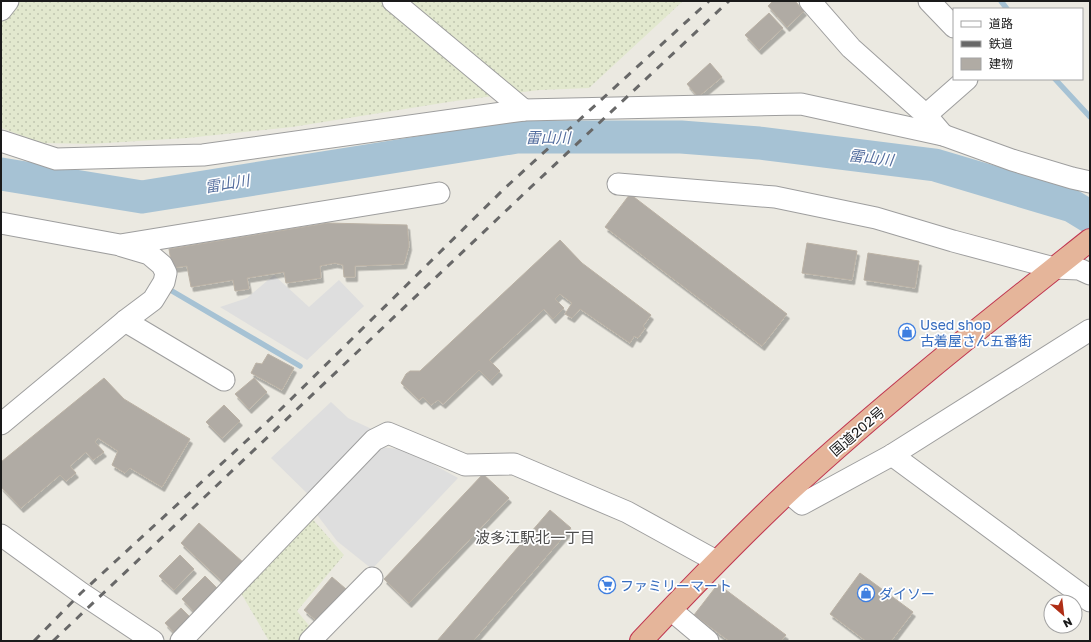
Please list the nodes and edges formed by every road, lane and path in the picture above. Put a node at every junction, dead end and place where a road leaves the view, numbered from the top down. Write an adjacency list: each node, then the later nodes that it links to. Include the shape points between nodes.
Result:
1 (8, 1): 5 (street)
2 (393, 1): 8 (street)
3 (810, 1): 9 (street, via 851,48)
4 (929, 1): 6 (street)
5 (1, 10)
6 (953, 26)
7 (966, 80): 9 (street)
8 (524, 110): 10 (street, via 801,104); 11 (street, via 203,155 56,159)
9 (926, 115): 10 (street)
10 (943, 135): 12 (street, via 1012,160)
11 (1, 141)
12 (1090, 182)
13 (618, 184): 18 (street, via 775,197 876,218)
14 (439, 193): 17 (street)
15 (1, 223): 17 (street)
16 (1090, 240): 18 (highway, 国道202号)
17 (120, 245): 20 (street, via 149,254 162,265 166,273 164,282 153,300)
18 (1054, 268): 19 (street, via 1079,269); 25 (highway, 国道202号, via 895,398)
19 (1090, 274)
20 (125, 321): 22 (street); 23 (street)
21 (1090, 330): 24 (street)
22 (224, 380)
23 (1, 424)
24 (892, 455): 25 (street, via 802,504); 29 (street)
25 (788, 492): 27 (highway, 国道202号)
26 (1, 535): 31 (street, via 81,593)
27 (716, 561): 30 (highway, 国道202号); 32 (street, via 627,512 514,464 466,465 388,434 374,440)
28 (372, 578): 33 (street)
29 (1090, 601)
30 (671, 610): 34 (highway, 国道202号); 35 (street)
31 (154, 641)
32 (182, 641)
33 (310, 641)
34 (641, 641)
35 (708, 641)

